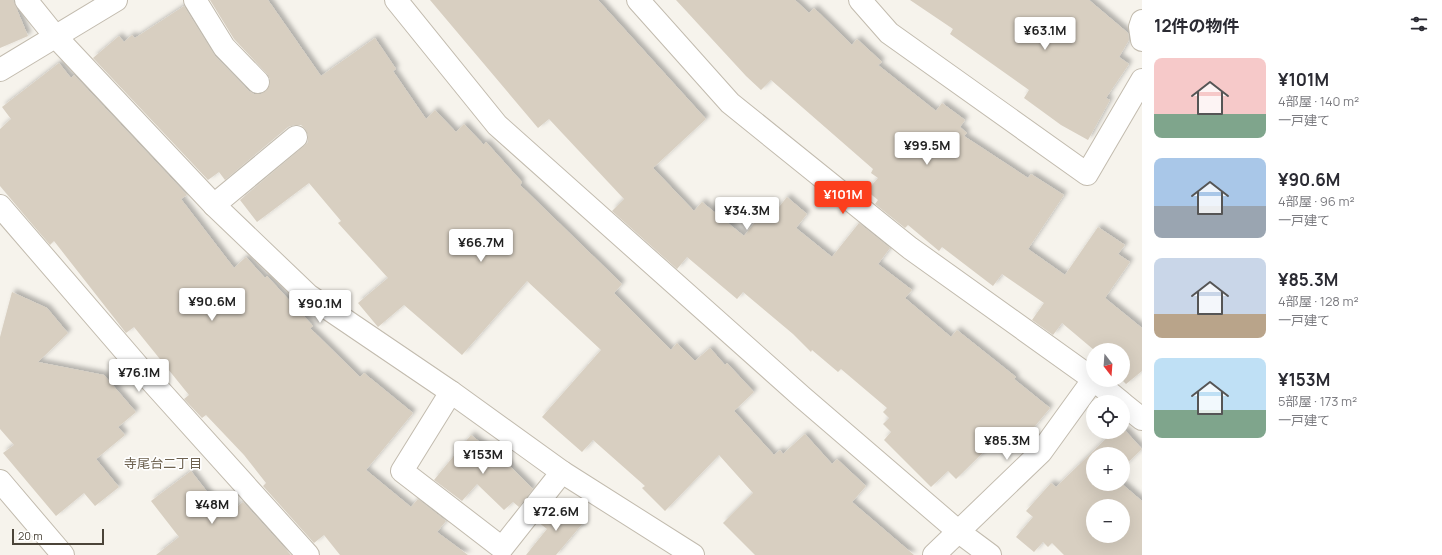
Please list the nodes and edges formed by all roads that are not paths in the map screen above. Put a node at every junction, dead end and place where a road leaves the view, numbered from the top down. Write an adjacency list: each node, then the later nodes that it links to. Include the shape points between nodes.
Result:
1 (26, 0): 8 (street)
2 (116, 0): 8 (street)
3 (195, 0): 12 (street, via 224,47)
4 (396, 0): 25 (street, via 497,125 790,387)
5 (638, 0): 16 (street, via 730,103 910,248)
6 (860, 0): 11 (street, via 889,33 1087,174)
7 (1142, 21): 9 (street)
8 (55, 36): 10 (street); 14 (street)
9 (1142, 40)
10 (0, 70)
11 (1142, 80)
12 (258, 82)
13 (296, 137): 14 (street)
14 (214, 205): 19 (street, via 308,295)
15 (0, 206): 27 (street, via 144,373)
16 (1086, 375)
17 (1088, 387): 25 (street, via 1041,452)
18 (1102, 387): 20 (street)
19 (451, 392): 23 (street); 23 (street, via 402,470 502,548)
20 (1112, 395)
21 (1130, 409): 22 (street)
22 (1142, 419)
23 (562, 472): 28 (street)
24 (0, 480): 26 (street)
25 (959, 532): 29 (street); 30 (street)
26 (64, 555)
27 (308, 555)
28 (693, 555)
29 (934, 555)
30 (990, 555)

